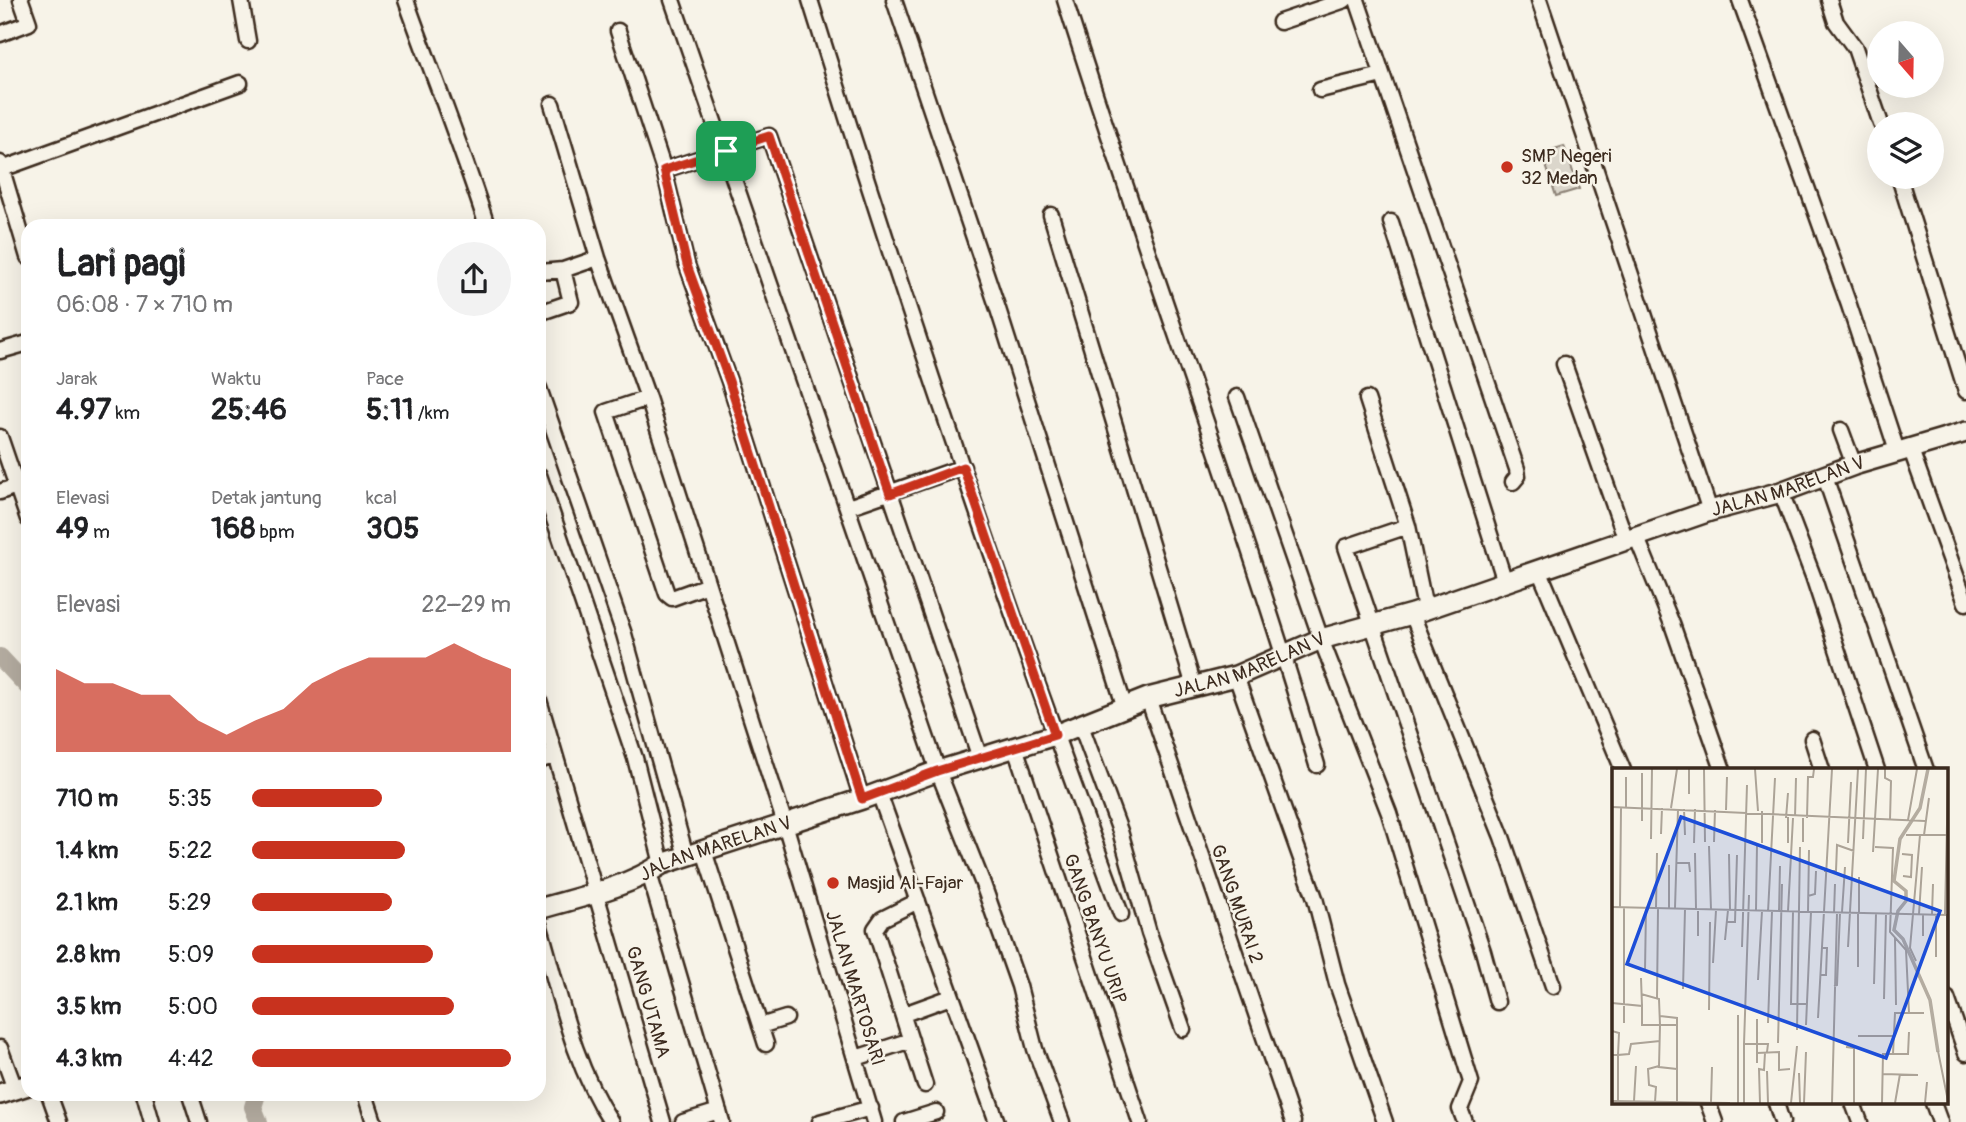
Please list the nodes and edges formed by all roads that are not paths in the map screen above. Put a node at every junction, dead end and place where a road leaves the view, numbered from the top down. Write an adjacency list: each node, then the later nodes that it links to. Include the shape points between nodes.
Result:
1 (21, 0): 15 (street, via 29,23)
2 (241, 0): 16 (street)
3 (406, 0): 27 (street, via 470,167)
4 (673, 0): 22 (street)
5 (810, 0): 47 (street, via 877,217)
6 (894, 0): 71 (street)
7 (1065, 0): 67 (street)
8 (1345, 0): 13 (street)
9 (1357, 0): 17 (street)
10 (1539, 0): 57 (street)
11 (1740, 0): 45 (street)
12 (1829, 0): 21 (street, via 1836,22 1855,48)
13 (1280, 22)
14 (618, 32): 24 (street)
15 (0, 34)
16 (248, 41)
17 (1382, 75): 19 (street); 49 (street, via 1517,469)
18 (240, 83): 23 (street)
19 (1320, 90)
20 (552, 104): 30 (street, JALAN MARTOSARI)
21 (1877, 112)
22 (726, 151): 24 (street); 53 (street, via 769,136); 56 (street)
23 (1, 166): 29 (street)
24 (664, 170): 87 (street, via 687,265)
25 (1903, 189): 37 (street)
26 (1051, 215): 69 (street)
27 (485, 219)
28 (1391, 222): 61 (street)
29 (21, 233)
30 (598, 258): 31 (street); 39 (street, JALAN MARTOSARI)
31 (563, 270): 32 (street); 33 (street, via 571,302)
32 (546, 272)
33 (546, 311)
34 (21, 345): 35 (street)
35 (0, 351)
36 (1564, 364): 59 (street)
37 (1966, 391)
38 (1237, 397): 66 (street)
39 (648, 398): 62 (street, JALAN MARTOSARI); 62 (street, via 606,412 667,594 672,598)
40 (1367, 399): 58 (street)
41 (546, 408): 89 (street)
42 (1841, 430): 46 (street)
43 (1966, 432): 45 (street, JALAN MARELAN V)
44 (0, 437): 50 (street)
45 (1903, 449): 46 (street, JALAN MARELAN V); 63 (street)
46 (1854, 465): 48 (street, JALAN MARELAN V)
47 (963, 467): 53 (street); 74 (street)
48 (1825, 477): 52 (street, JALAN MARELAN V); 85 (street)
49 (1513, 482)
50 (16, 486): 51 (street); 55 (street)
51 (0, 492)
52 (1782, 492): 57 (street, JALAN MARELAN V); 84 (street)
53 (890, 494): 56 (street); 79 (street)
54 (546, 496): 90 (street, via 635,758)
55 (21, 500)
56 (848, 507): 86 (street)
57 (1710, 511): 59 (street, JALAN MARELAN V)
58 (1408, 526): 64 (street); 65 (street, via 1346,547)
59 (1632, 539): 60 (street, JALAN MARELAN V); 82 (street, via 1672,624)
60 (1539, 570): 61 (street, JALAN MARELAN V); 81 (street)
61 (1505, 582): 64 (street, JALAN MARELAN V)
62 (708, 585): 88 (street, JALAN MARTOSARI)
63 (1966, 603)
64 (1418, 611): 65 (street, JALAN MARELAN V); 96 (street)
65 (1371, 624): 66 (street, JALAN MARELAN V); 99 (street)
66 (1321, 639): 67 (street, JALAN MARELAN V); 136 (street, via 1389,813 1472,1082 1460,1109)
67 (1285, 655): 68 (street, JALAN MARELAN V); 80 (street)
68 (1236, 676): 69 (street, JALAN MARELAN V); 135 (street, via 1315,898 1337,984)
69 (1194, 686): 70 (street, JALAN MARELAN V)
70 (1148, 698): 71 (street, JALAN MARELAN V); 134 (street, GANG MURAI 2)
71 (1125, 708): 72 (street, JALAN MARELAN V)
72 (1080, 723): 74 (street, JALAN MARELAN V); 103 (street, via 1120,831)
73 (546, 724): 77 (street, GANG UTAMA)
74 (1055, 735): 76 (street, JALAN MARELAN V); 94 (street)
75 (1812, 739): 83 (street)
76 (1015, 747): 79 (street, JALAN MARELAN V); 133 (street, GANG BANYU URIP)
77 (555, 755): 78 (street); 91 (street, GANG UTAMA)
78 (546, 758)
79 (980, 758): 86 (street, JALAN MARELAN V)
80 (1317, 765)
81 (1622, 768)
82 (1722, 768)
83 (1821, 768)
84 (1876, 768)
85 (1925, 768)
86 (937, 771): 87 (street, JALAN MARELAN V); 132 (street, via 988,897)
87 (871, 796): 88 (street, JALAN MARELAN V); 92 (street)
88 (785, 824): 89 (street, JALAN MARELAN V); 108 (street, JALAN MARTOSARI)
89 (695, 853): 90 (street, JALAN MARELAN V); 102 (street)
90 (656, 868): 91 (street, JALAN MARELAN V); 121 (street)
91 (596, 893): 93 (street, JALAN MARELAN V); 127 (street, GANG UTAMA)
92 (918, 901): 97 (street); 100 (street, via 882,919 875,929)
93 (546, 906)
94 (1121, 914)
95 (546, 931): 126 (street, via 583,1074)
96 (1553, 986)
97 (951, 997): 100 (street); 131 (street)
98 (1948, 1001): 107 (street)
99 (1497, 1002)
100 (904, 1014): 104 (street)
101 (786, 1018): 102 (street)
102 (760, 1026): 105 (street)
103 (1182, 1029)
104 (911, 1040): 108 (street); 109 (street)
105 (766, 1044)
106 (0, 1048): 110 (street)
107 (1966, 1053)
108 (856, 1058): 120 (street, JALAN MARTOSARI)
109 (925, 1085)
110 (14, 1089)
111 (52, 1101): 122 (street)
112 (146, 1101): 123 (street)
113 (192, 1101): 124 (street)
114 (367, 1101): 125 (street)
115 (1708, 1104): 137 (street)
116 (1776, 1104): 138 (street)
117 (1853, 1104): 139 (street)
118 (1933, 1104): 140 (street)
119 (936, 1112): 130 (street)
120 (873, 1115): 129 (street)
121 (721, 1117): 128 (street)
122 (59, 1122)
123 (152, 1122)
124 (199, 1122)
125 (374, 1122)
126 (611, 1122)
127 (663, 1122)
128 (683, 1122)
129 (820, 1122)
130 (904, 1122)
131 (997, 1122)
132 (1062, 1122)
133 (1140, 1122)
134 (1293, 1122)
135 (1385, 1122)
136 (1465, 1122)
137 (1715, 1122)
138 (1782, 1122)
139 (1860, 1122)
140 (1940, 1122)

